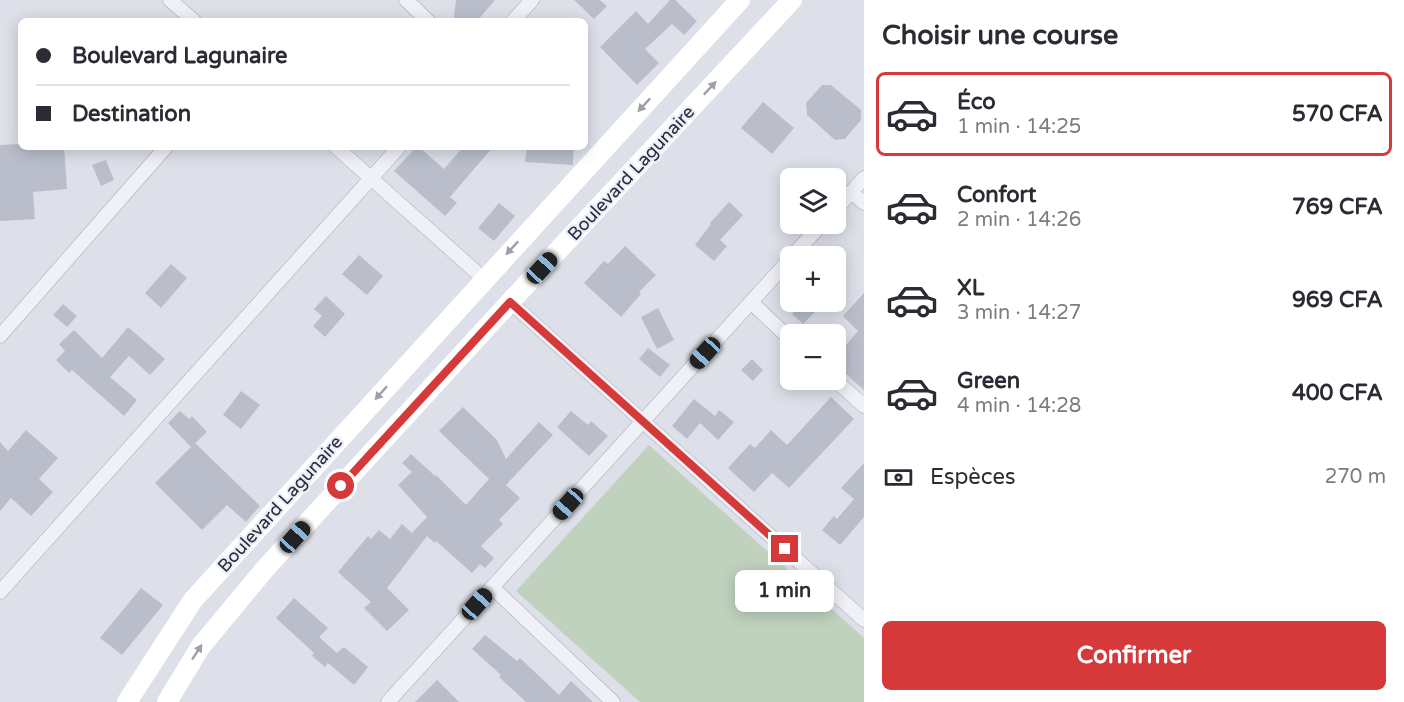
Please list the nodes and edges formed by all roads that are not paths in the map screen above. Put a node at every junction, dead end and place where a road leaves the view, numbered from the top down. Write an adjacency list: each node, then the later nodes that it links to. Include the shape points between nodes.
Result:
1 (170, 0): 6 (street)
2 (406, 0): 7 (street)
3 (531, 0): 8 (street)
4 (740, 0): 20 (main road, Boulevard Lagunaire, one-way to 20)
5 (792, 0): 21 (main road, Boulevard Lagunaire, one-way to 5)
6 (191, 18)
7 (425, 18)
8 (516, 18)
9 (163, 150): 24 (street)
10 (339, 150): 12 (street)
11 (396, 150): 12 (street)
12 (371, 178): 20 (street); 29 (street)
13 (864, 178): 14 (street)
14 (851, 192): 15 (street); 16 (street)
15 (846, 198)
16 (864, 203)
17 (813, 234): 18 (street)
18 (801, 246)
19 (780, 269): 22 (street)
20 (484, 279): 31 (main road, Boulevard Lagunaire, one-way to 31, via 193,600)
21 (510, 302): 27 (street); 32 (main road, Boulevard Lagunaire, one-way to 21, via 201,646 264,570)
22 (751, 302): 23 (street); 27 (street)
23 (780, 330)
24 (0, 336)
25 (846, 389): 26 (street)
26 (864, 405)
27 (644, 421): 28 (street); 30 (street)
28 (492, 587): 33 (street); 34 (street)
29 (0, 592)
30 (864, 620)
31 (127, 702)
32 (167, 702)
33 (388, 702)
34 (613, 702)

